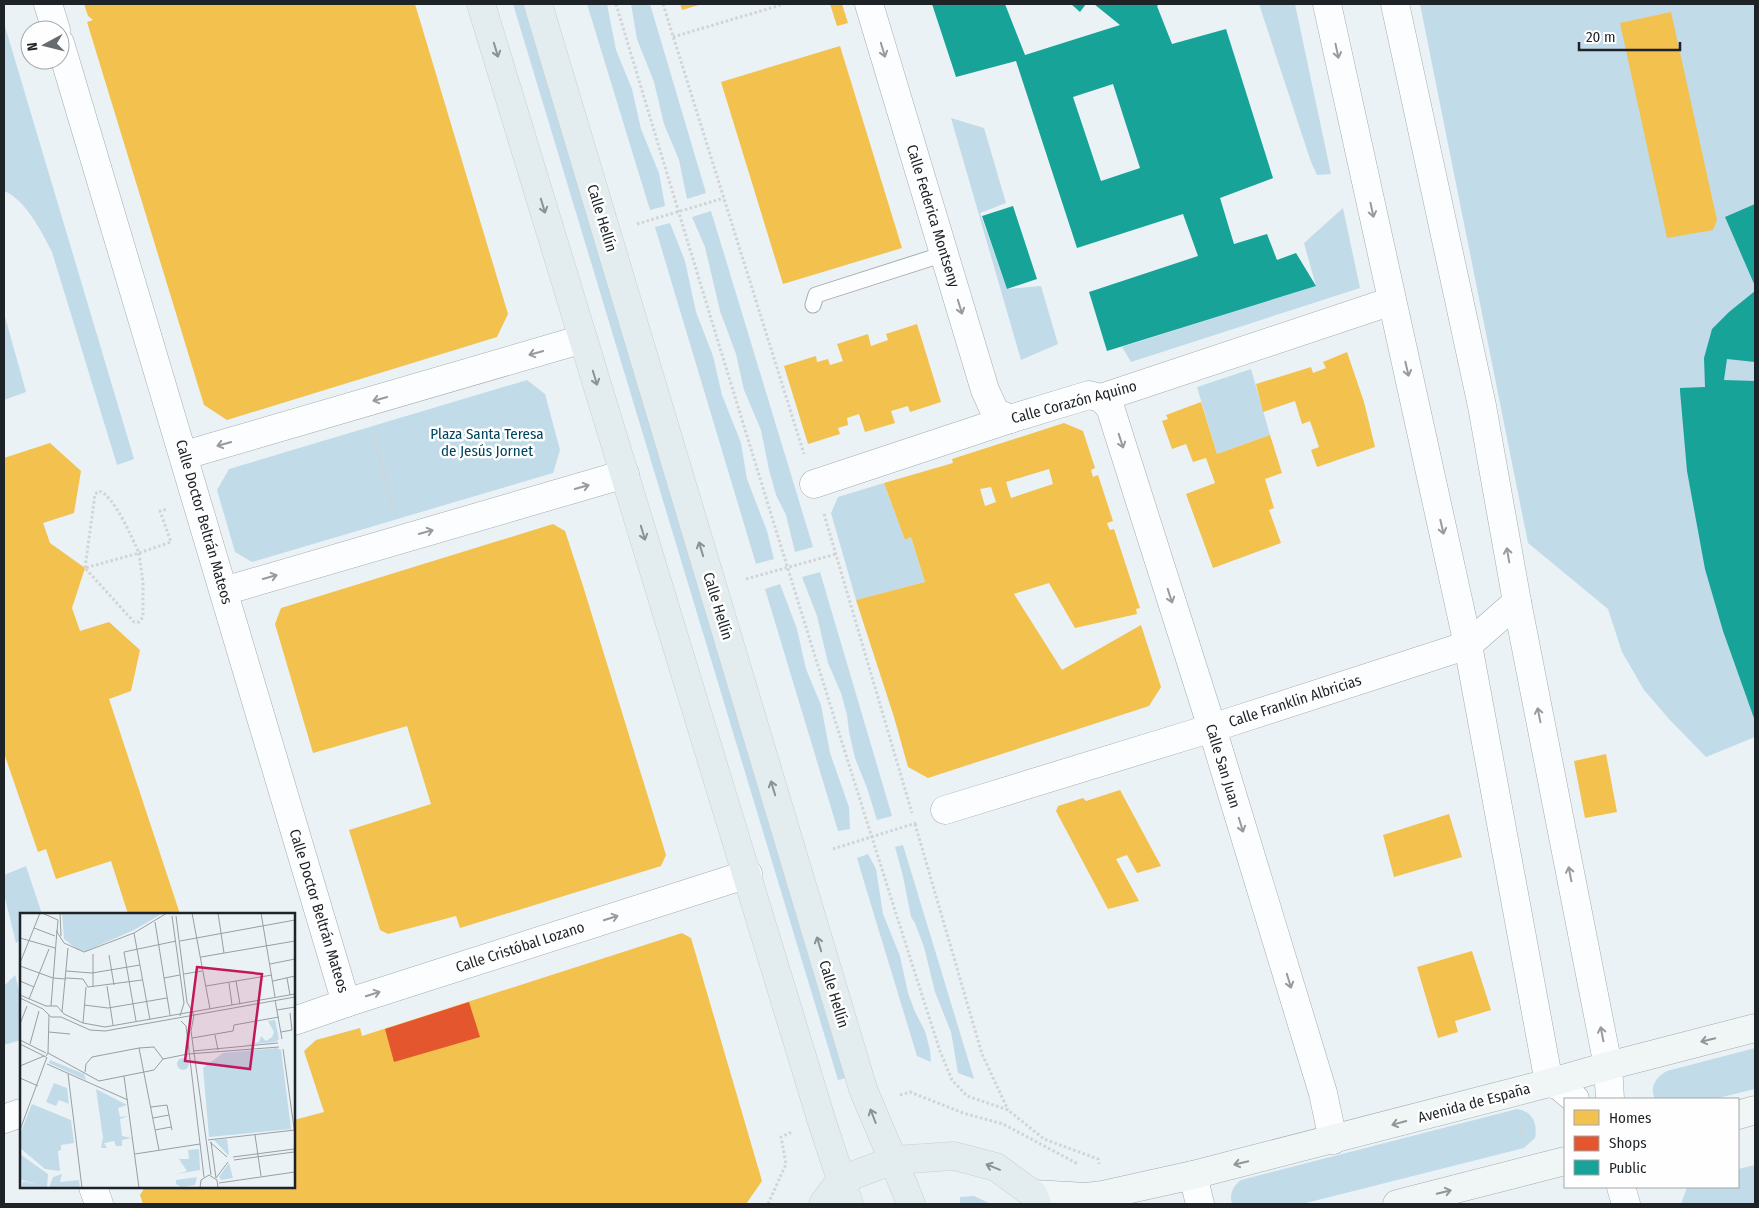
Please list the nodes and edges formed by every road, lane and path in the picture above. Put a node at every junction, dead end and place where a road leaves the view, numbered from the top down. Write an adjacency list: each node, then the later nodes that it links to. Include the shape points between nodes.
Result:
1 (48, 4): 10 (street)
2 (481, 4): 19 (main road, one-way to 19)
3 (538, 4): 57 (main road, Calle Hellín, one-way to 3, via 863,1089)
4 (616, 4): 14 (path)
5 (663, 4): 11 (path)
6 (784, 4): 11 (path)
7 (869, 4): 16 (street, Calle Federica Montseny, one-way to 16)
8 (1327, 4): 17 (street, one-way to 17)
9 (1395, 4): 34 (street, one-way to 9, via 1482,406)
10 (53, 20)
11 (673, 37): 13 (path)
12 (68, 70): 23 (street, Calle Doctor Beltrán Mateos)
13 (724, 198): 14 (path); 25 (path)
14 (678, 212): 15 (path); 31 (path)
15 (637, 224)
16 (944, 254): 18 (lane, via 816,295); 22 (street, Calle Federica Montseny, one-way to 22, via 985,390 995,412)
17 (1392, 301): 20 (street, Calle Corazón Aquino); 35 (street, one-way to 35)
18 (813, 305)
19 (583, 339): 21 (street, one-way to 21); 24 (main road, one-way to 24)
20 (1101, 398): 22 (street, Calle Corazón Aquino, via 1090,395); 36 (street, Calle San Juan, one-way to 36, via 1110,407)
21 (363, 404): 23 (street, one-way to 23); 27 (path)
22 (1010, 419): 25 (street, Calle Corazón Aquino)
23 (185, 456): 26 (street, Calle Doctor Beltrán Mateos)
24 (625, 474): 27 (street, one-way to 24); 41 (main road, one-way to 41)
25 (814, 484): 29 (path)
26 (198, 500): 28 (path, via 160,511 171,542); 33 (street, Calle Doctor Beltrán Mateos)
27 (402, 539): 33 (street, one-way to 27)
28 (139, 553): 30 (path); 30 (path, via 143,583 143,617 139,622 134,622); 30 (path, via 118,512 104,492 99,491 95,494)
29 (836, 554): 31 (path); 38 (path)
30 (85, 568)
31 (789, 568): 32 (path); 39 (path)
32 (746, 579)
33 (224, 591): 42 (street, Calle Doctor Beltrán Mateos)
34 (1517, 602): 35 (street, Calle Franklin Albricias); 45 (street, one-way to 34)
35 (1468, 645): 36 (street, Calle Franklin Albricias); 46 (street)
36 (1212, 728): 37 (street, Calle Franklin Albricias); 56 (street, Calle San Juan, one-way to 56, via 1323,1093)
37 (945, 810): 38 (path)
38 (915, 824): 39 (path); 50 (path, via 982,1054)
39 (871, 837): 40 (path); 50 (path, via 952,1080 967,1096)
40 (833, 849)
41 (748, 874): 42 (street, Calle Cristóbal Lozano, one-way to 41); 62 (main road)
42 (346, 1003): 43 (street, Calle Cristóbal Lozano)
43 (295, 1021)
44 (1755, 1028): 45 (main road, Avenida de España, one-way to 45)
45 (1608, 1066): 46 (main road, Avenida de España); 49 (street)
46 (1549, 1084): 48 (street, via 1558,1085); 56 (main road, Avenida de España, one-way to 56)
47 (910, 1092): 63 (path, via 962,1113 1003,1124 1083,1166)
48 (1574, 1098)
49 (1610, 1098)
50 (1008, 1110): 63 (path, via 1044,1139 1098,1159)
51 (1755, 1110): 53 (main road)
52 (20, 1113): 54 (street)
53 (1739, 1115)
54 (4, 1118)
55 (780, 1136): 66 (path, via 786,1164)
56 (1333, 1140): 59 (main road, Avenida de España, one-way to 59)
57 (894, 1160): 62 (main road, Avenida de España); 64 (main road, Avenida de España, one-way to 57, via 996,1167 954,1156); 68 (main road, Calle Hellín)
58 (1564, 1161): 70 (main road, one-way to 58)
59 (1193, 1175): 63 (main road, Avenida de España); 69 (street)
60 (93, 1188): 65 (street)
61 (1621, 1188): 71 (street)
62 (844, 1192): 67 (main road)
63 (1095, 1196): 64 (main road, Avenida de España)
64 (1035, 1199)
65 (99, 1204)
66 (768, 1204)
67 (822, 1204)
68 (911, 1204)
69 (1200, 1204)
70 (1397, 1204)
71 (1626, 1204)

